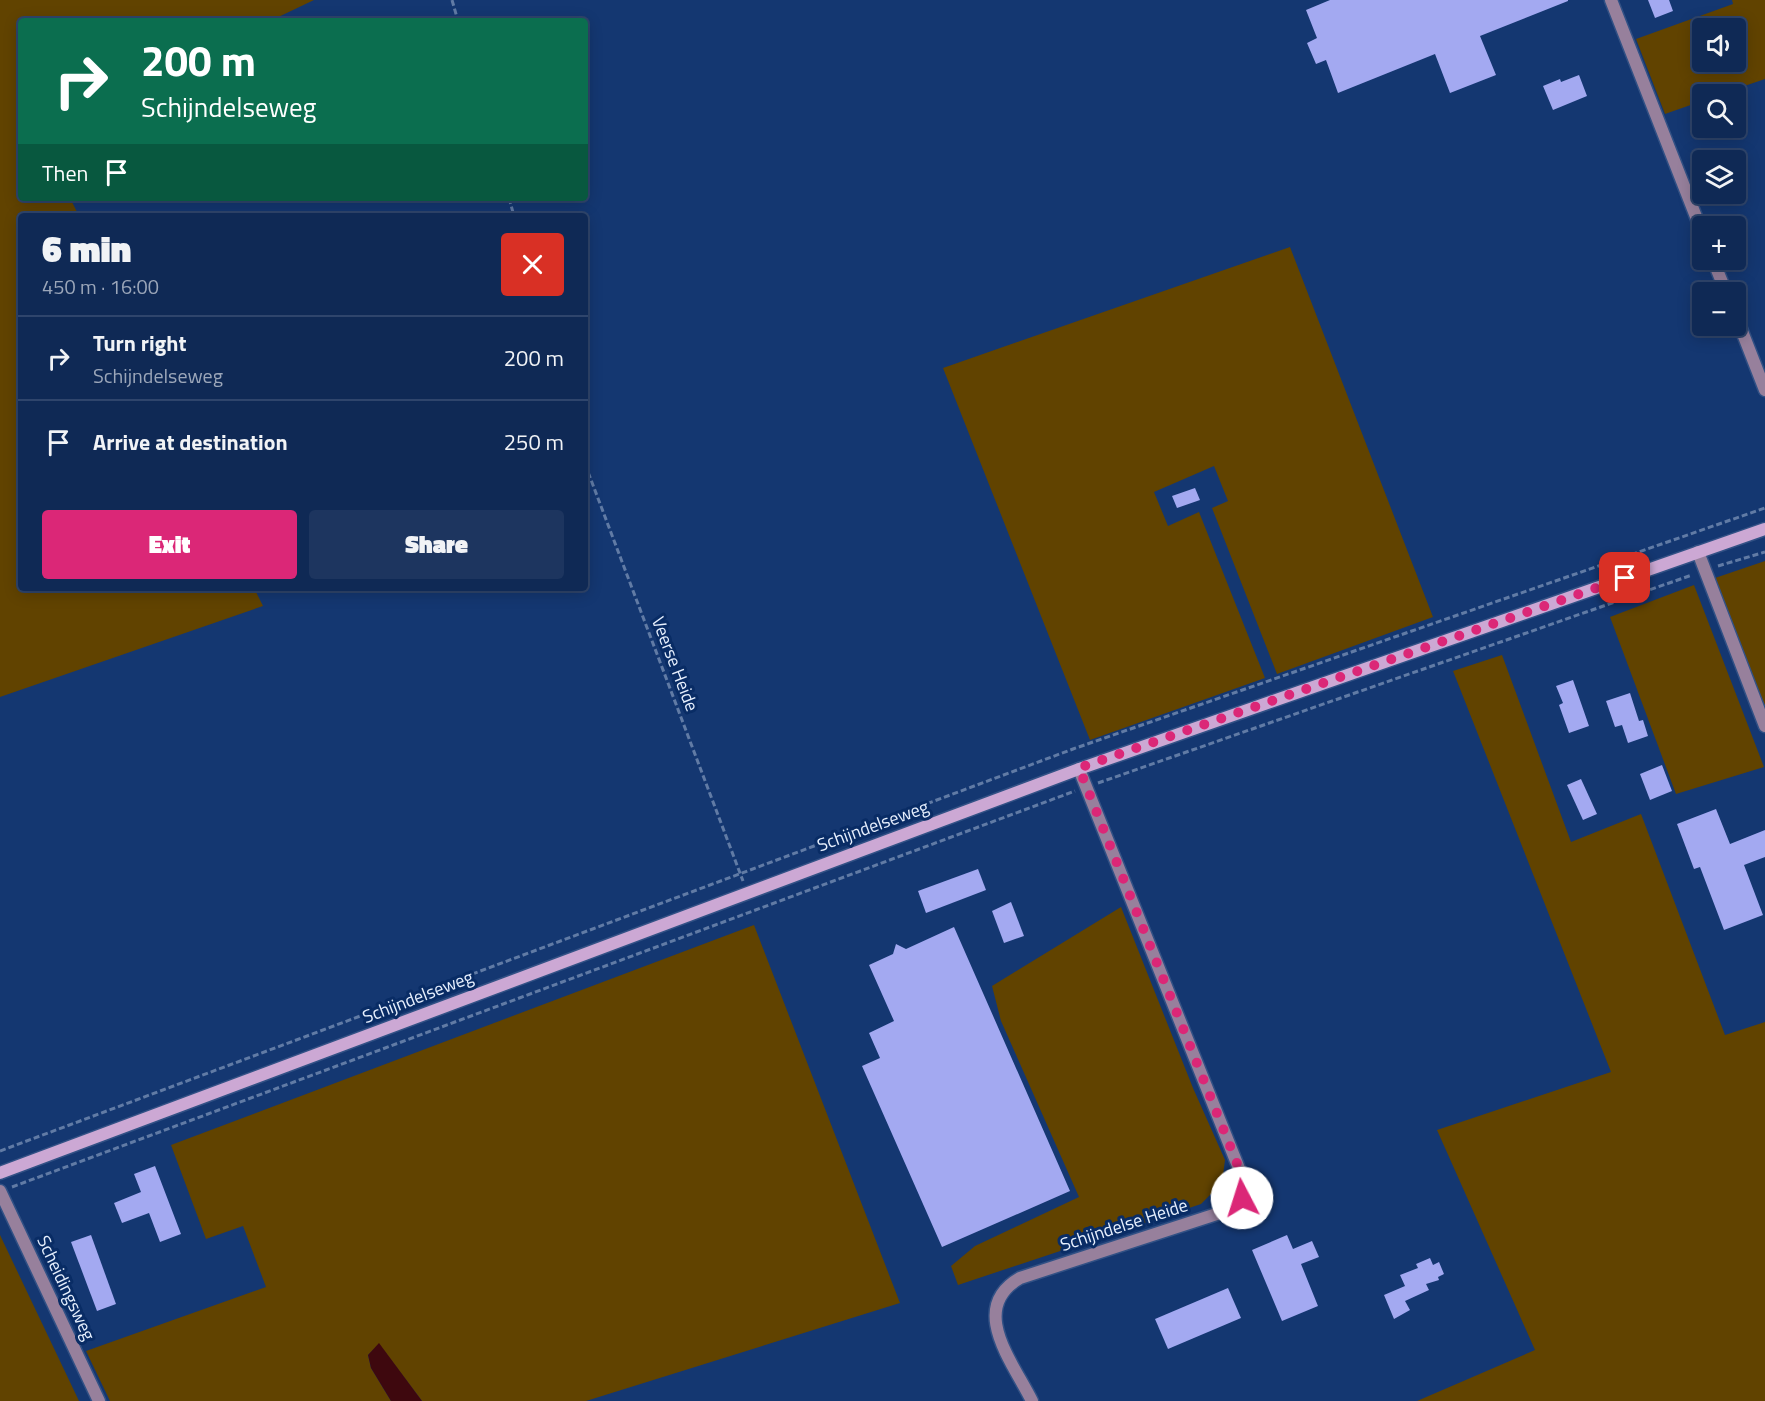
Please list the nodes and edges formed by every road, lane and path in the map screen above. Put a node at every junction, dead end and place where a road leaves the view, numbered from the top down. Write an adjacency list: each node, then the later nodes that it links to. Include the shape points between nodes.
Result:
1 (452, 0): 3 (path)
2 (1611, 0): 4 (street)
3 (457, 18)
4 (1696, 216)
5 (1744, 336): 6 (street)
6 (1765, 390)
7 (588, 472): 16 (path, Veerse Heide)
8 (1765, 508): 16 (path, via 1073,749)
9 (1765, 529): 10 (main road, Schijndelseweg)
10 (1698, 552): 12 (street); 14 (main road, Schijndelseweg)
11 (1765, 552): 12 (path)
12 (1703, 571): 13 (street); 15 (path)
13 (1765, 726)
14 (1079, 768): 15 (street, Schijndelse Heide); 18 (main road, Schijndelseweg)
15 (1087, 787): 19 (path); 21 (street, Schijndelse Heide, via 1242,1176 1242,1198 1229,1210 1020,1278 1006,1286 996,1299 995,1322)
16 (741, 874): 17 (path)
17 (0, 1151)
18 (0, 1173)
19 (0, 1191): 20 (street, Scheidingsweg)
20 (99, 1401)
21 (1032, 1401)

